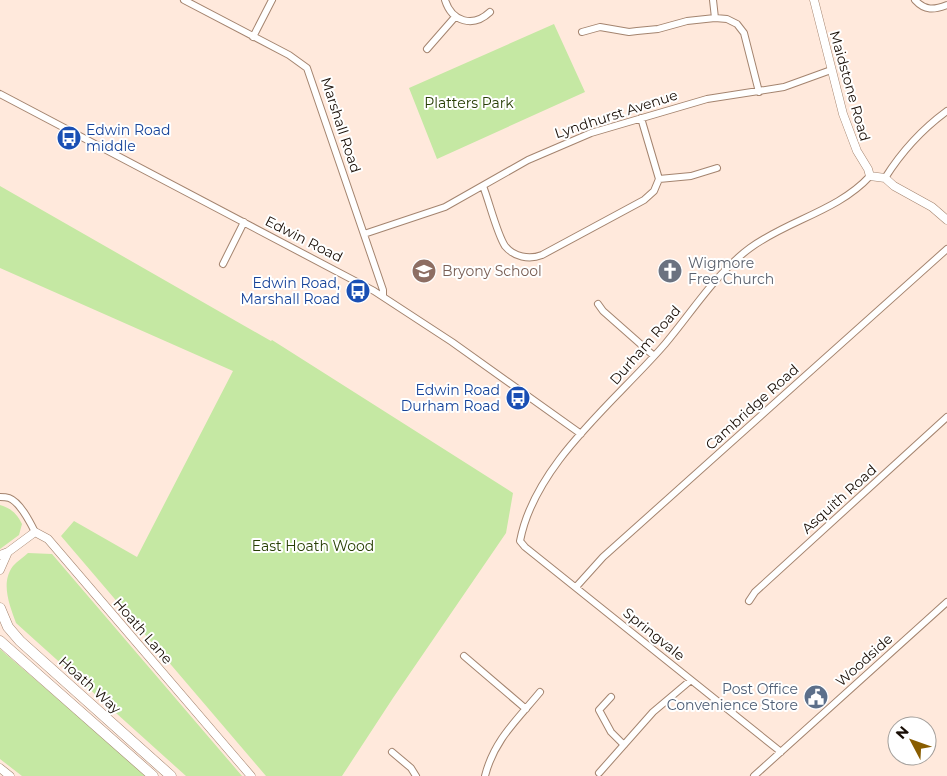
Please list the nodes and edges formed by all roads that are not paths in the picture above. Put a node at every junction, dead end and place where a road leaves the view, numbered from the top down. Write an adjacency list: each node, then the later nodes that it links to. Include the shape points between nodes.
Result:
1 (184, 0): 12 (street, Marshall Road)
2 (272, 0): 12 (street)
3 (445, 0): 9 (street)
4 (713, 0): 10 (street)
5 (814, 0): 14 (street, Maidstone Road)
6 (915, 0): 7 (street, via 929,9)
7 (947, 5)
8 (490, 12): 9 (street, via 474,22)
9 (455, 17): 13 (street)
10 (714, 18): 11 (street, via 642,31 600,27); 15 (street, via 732,21 741,28)
11 (582, 32)
12 (253, 37): 26 (street, Marshall Road, via 307,68)
13 (427, 49)
14 (831, 70): 15 (street, Lyndhurst Avenue, via 784,87); 20 (street, Maidstone Road, via 850,135)
15 (759, 92): 18 (street, Lyndhurst Avenue, via 707,100)
16 (0, 94): 25 (street, Edwin Road)
17 (947, 111): 21 (street, via 909,144)
18 (640, 118): 22 (street); 23 (street, Lyndhurst Avenue, via 557,146)
19 (717, 168): 22 (street, via 691,176)
20 (870, 176): 21 (street); 31 (street, Durham Road, via 848,196 766,238 743,254)
21 (885, 178): 24 (street)
22 (659, 179): 23 (street, via 654,191 644,200 542,255 530,258 514,253 506,246)
23 (483, 186): 26 (street, Lyndhurst Avenue, via 445,207)
24 (947, 220)
25 (244, 222): 28 (street); 29 (street, Edwin Road)
26 (364, 234): 29 (street, Marshall Road)
27 (947, 249): 40 (street, Cambridge Road, via 603,557)
28 (223, 264)
29 (383, 296): 33 (street, Edwin Road)
30 (598, 304): 31 (street)
31 (654, 356): 33 (street, Durham Road)
32 (947, 417): 41 (street, Asquith Road, via 755,592)
33 (581, 434): 36 (street, Durham Road, via 541,488)
34 (0, 497): 35 (street, via 9,498 20,508)
35 (35, 532): 37 (street); 58 (street, Hoath Lane, via 48,540)
36 (522, 532): 40 (street, Springvale, via 521,544)
37 (8, 552): 38 (street); 39 (street)
38 (0, 555)
39 (0, 570)
40 (576, 588): 46 (street, Springvale)
41 (749, 602)
42 (947, 602): 52 (street, Woodside)
43 (0, 608): 57 (main road, Hoath Way, via 8,627 20,641)
44 (0, 641): 56 (main road, Hoath Way)
45 (464, 656): 49 (street)
46 (691, 680): 50 (street, via 653,712); 52 (street, Springvale)
47 (540, 692): 49 (street)
48 (611, 697): 50 (street, via 600,710 611,732)
49 (526, 709): 60 (street, via 492,752)
50 (624, 745): 54 (street)
51 (392, 752): 59 (street)
52 (781, 752): 61 (street, Woodside)
53 (0, 768): 55 (street)
54 (599, 774)
55 (10, 776)
56 (153, 776)
57 (171, 776)
58 (251, 776)
59 (416, 776)
60 (486, 776)
61 (754, 776)

